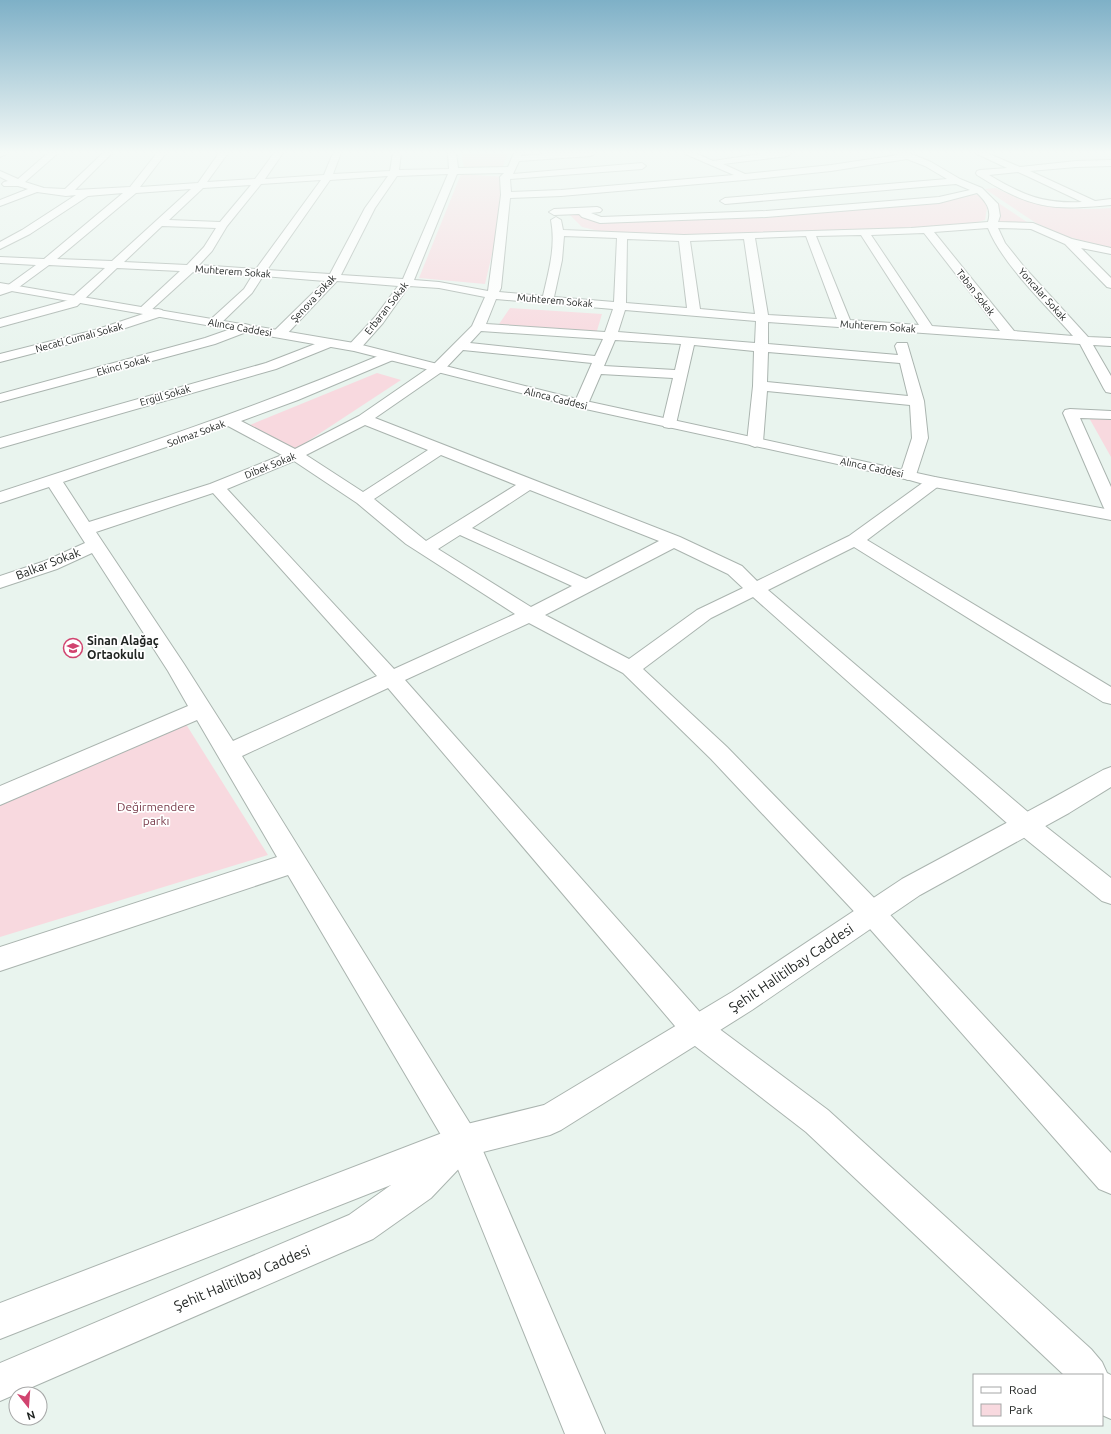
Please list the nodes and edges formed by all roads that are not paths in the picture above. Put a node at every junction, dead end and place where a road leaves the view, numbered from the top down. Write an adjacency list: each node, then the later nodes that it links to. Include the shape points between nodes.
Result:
1 (45, 220): 24 (street)
2 (97, 220): 27 (street)
3 (164, 220): 12 (street)
4 (227, 220): 13 (street)
5 (296, 220): 30 (street)
6 (364, 220): 31 (street, Şenova Sokak)
7 (434, 220): 32 (street, Erbaran Sokak)
8 (503, 220): 35 (street, Dibek Sokak)
9 (556, 220): 18 (street)
10 (994, 220): 14 (street)
11 (1024, 220): 15 (street)
12 (160, 224): 13 (street); 28 (street)
13 (223, 225): 29 (street, via 208,249)
14 (992, 225): 15 (street); 16 (street); 52 (street, Yoncalar Sokak, via 1000,244)
15 (1033, 226): 23 (street)
16 (927, 230): 17 (street); 50 (street, Taban Sokak)
17 (864, 232): 19 (street); 48 (street)
18 (560, 233): 21 (street); 36 (street)
19 (810, 233): 20 (street); 44 (street)
20 (749, 235): 22 (street); 41 (street)
21 (622, 236): 22 (street); 38 (street)
22 (684, 238): 40 (street)
23 (1069, 242): 25 (street); 33 (street)
24 (0, 246)
25 (1111, 251)
26 (0, 260): 27 (street, Muhterem Sokak)
27 (47, 262): 28 (street, Muhterem Sokak); 34 (street)
28 (112, 265): 29 (street, Muhterem Sokak); 37 (street)
29 (190, 268): 30 (street, Muhterem Sokak); 39 (street)
30 (261, 273): 31 (street, Muhterem Sokak); 43 (street, via 248,291)
31 (334, 278): 32 (street, Muhterem Sokak); 49 (street, Şenova Sokak)
32 (407, 283): 35 (street, Muhterem Sokak, via 439,285); 57 (street, Erbaran Sokak, via 379,320)
33 (1111, 285)
34 (4, 288): 37 (street, Alınca Caddesi)
35 (492, 295): 36 (street, Muhterem Sokak); 45 (street, Dibek Sokak)
36 (548, 299): 38 (street, Muhterem Sokak)
37 (75, 301): 39 (street, Alınca Caddesi); 42 (street)
38 (620, 306): 40 (street, Muhterem Sokak); 51 (street)
39 (151, 312): 43 (street, Alınca Caddesi); 60 (street, Necati Cumalı Sokak, via 122,327)
40 (694, 312): 41 (street, Muhterem Sokak)
41 (762, 318): 44 (street, Muhterem Sokak); 58 (street)
42 (0, 323)
43 (214, 323): 47 (street, Alınca Caddesi)
44 (845, 323): 46 (street, Muhterem Sokak)
45 (478, 327): 51 (street); 56 (street, Dibek Sokak)
46 (898, 327): 48 (street, Muhterem Sokak); 61 (street)
47 (245, 328): 49 (street, Alınca Caddesi); 67 (street, Ekinci Sokak, via 210,341)
48 (928, 329): 50 (street, Muhterem Sokak)
49 (279, 334): 55 (street, Alınca Caddesi)
50 (1010, 335): 52 (street, Muhterem Sokak)
51 (610, 337): 53 (street); 62 (street)
52 (1084, 340): 54 (street, Muhterem Sokak); 66 (street, Yoncalar Sokak)
53 (688, 341): 58 (street); 64 (street)
54 (1111, 342)
55 (328, 343): 57 (street, Alınca Caddesi); 75 (street, Ergül Sokak, via 271,366)
56 (460, 346): 62 (street); 63 (street, Dibek Sokak)
57 (354, 347): 59 (street, Alınca Caddesi)
58 (761, 348): 61 (street); 65 (street)
59 (388, 357): 63 (street, Alınca Caddesi); 72 (street, Solmaz Sokak)
60 (0, 358)
61 (906, 360): 68 (street)
62 (598, 365): 64 (street); 69 (street)
63 (438, 368): 69 (street, Alınca Caddesi); 71 (street, Dibek Sokak)
64 (680, 374): 73 (street)
65 (760, 386): 68 (street); 74 (street)
66 (1111, 388)
67 (0, 398)
68 (917, 401): 78 (street, via 920,438)
69 (581, 404): 73 (street, Alınca Caddesi)
70 (1111, 415): 85 (street, via 1070,413)
71 (364, 419): 76 (street); 77 (street, Dibek Sokak)
72 (230, 421): 77 (street); 79 (street, Solmaz Sokak)
73 (668, 424): 74 (street, Alınca Caddesi)
74 (755, 442): 78 (street, Alınca Caddesi)
75 (0, 443)
76 (440, 449): 81 (street); 84 (street)
77 (295, 455): 82 (street, Dibek Sokak); 84 (street)
78 (908, 475): 80 (street, Alınca Caddesi)
79 (53, 480): 83 (street, Solmaz Sokak); 88 (street)
80 (934, 482): 86 (street, Alınca Caddesi); 89 (street)
81 (528, 484): 87 (street); 90 (street)
82 (216, 487): 88 (street, Dibek Sokak); 97 (street)
83 (0, 498)
84 (363, 499): 91 (street)
85 (1111, 506)
86 (1111, 515)
87 (458, 528): 91 (street); 93 (street)
88 (91, 537): 92 (street, Balkar Sokak, via 51,565); 99 (street)
89 (855, 540): 94 (street); 98 (street)
90 (674, 541): 93 (street); 94 (street, via 735,570)
91 (426, 549): 95 (street)
92 (0, 582)
93 (587, 586): 95 (street)
94 (756, 590): 96 (street, via 704,614); 103 (street)
95 (530, 615): 96 (street); 97 (street)
96 (630, 668): 106 (street, via 719,753)
97 (391, 678): 100 (street); 108 (street)
98 (1111, 696)
99 (202, 709): 100 (street); 102 (street)
100 (228, 753): 104 (street)
101 (1111, 776): 103 (street, Şehit Halitilbay Caddesi)
102 (0, 796)
103 (1026, 825): 105 (street); 106 (street, Şehit Halitilbay Caddesi, via 911,887)
104 (294, 862): 107 (street); 109 (street)
105 (1111, 893)
106 (872, 913): 108 (street, Şehit Halitilbay Caddesi); 110 (street)
107 (0, 958)
108 (696, 1029): 109 (street, Şehit Halitilbay Caddesi, via 550,1119); 112 (street, via 817,1121)
109 (463, 1141): 111 (street, Şehit Halitilbay Caddesi); 113 (street, Şehit Halitilbay Caddesi, via 419,1186 361,1227); 116 (street)
110 (1111, 1177)
111 (0, 1321)
112 (1088, 1374)
113 (0, 1382)
114 (1103, 1391): 115 (street)
115 (1111, 1400)
116 (585, 1434)

